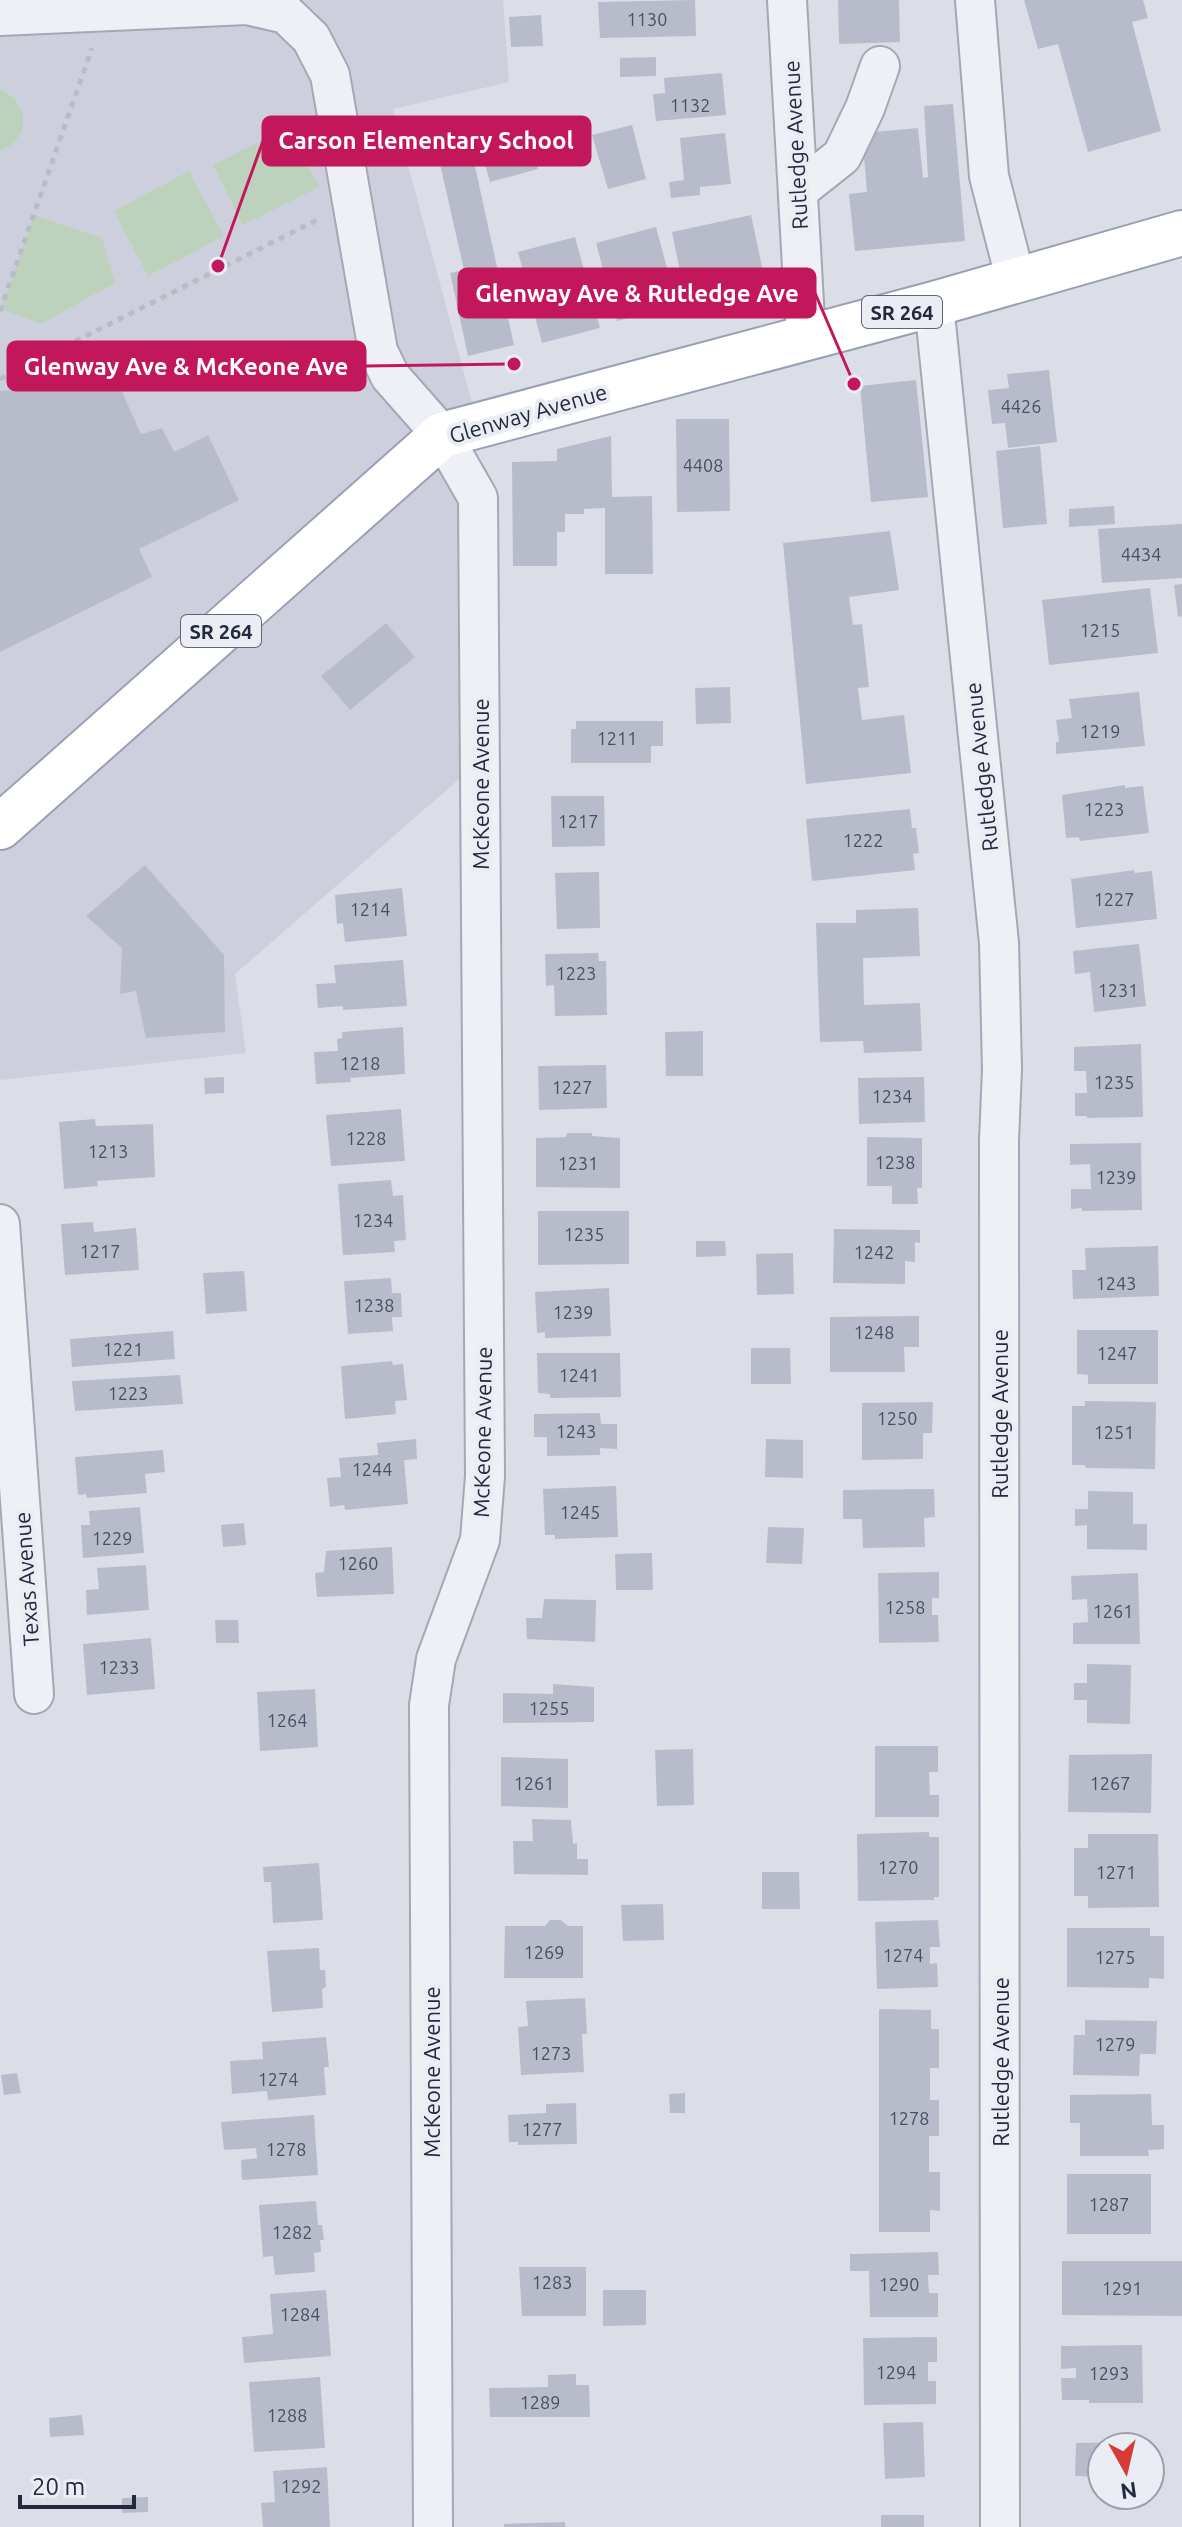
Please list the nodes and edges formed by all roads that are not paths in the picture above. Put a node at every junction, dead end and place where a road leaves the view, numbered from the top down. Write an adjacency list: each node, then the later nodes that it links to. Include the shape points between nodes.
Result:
1 (787, 0): 6 (street, Rutledge Avenue)
2 (975, 0): 8 (street, via 989,176)
3 (170, 4): 4 (street, McKeone Avenue); 11 (street, McKeone Avenue, via 247,5 286,14 311,38 330,75 378,351 390,376)
4 (0, 16)
5 (880, 66): 6 (street, via 842,156)
6 (798, 191): 10 (street, Rutledge Avenue)
7 (1182, 233): 8 (main road, Glenway Avenue / SR 264)
8 (1016, 281): 9 (main road, Glenway Avenue / SR 264)
9 (934, 304): 10 (main road, Glenway Avenue / SR 264); 16 (street, Rutledge Avenue, via 999,943)
10 (806, 338): 11 (main road, Glenway Avenue / SR 264)
11 (442, 435): 12 (main road, Glenway Avenue / SR 264); 15 (street, McKeone Avenue, via 478,498 485,1476 480,1540 436,1659 429,1705)
12 (0, 827)
13 (0, 1224): 14 (street, Texas Avenue)
14 (34, 1694)
15 (433, 2527)
16 (1000, 2527)

